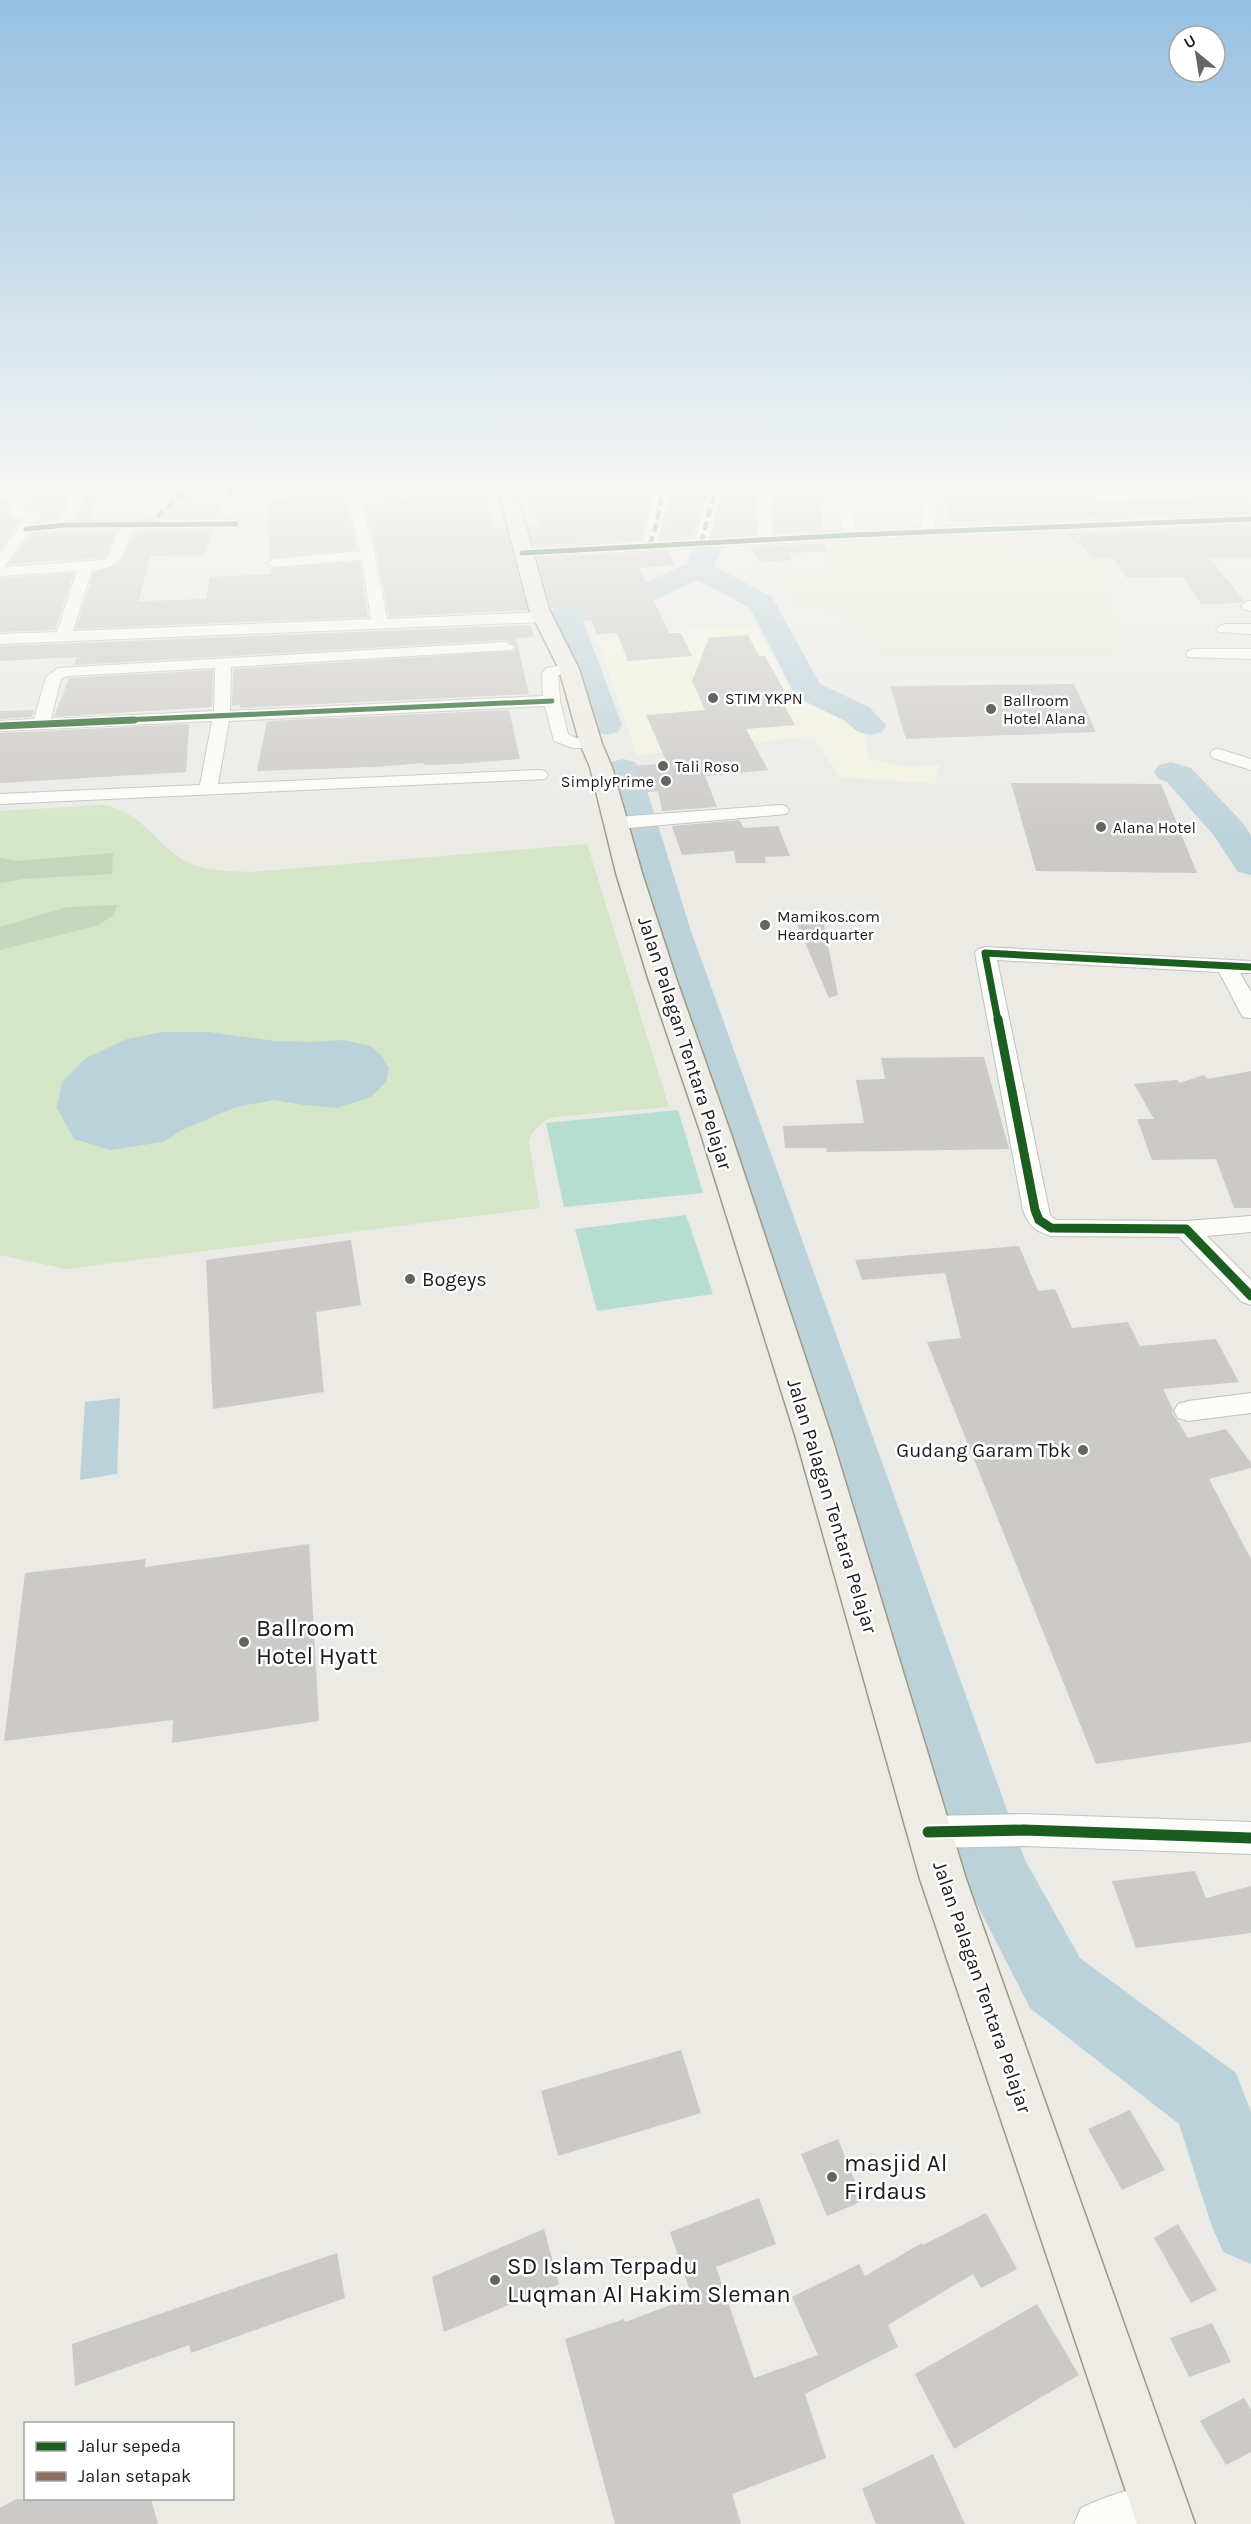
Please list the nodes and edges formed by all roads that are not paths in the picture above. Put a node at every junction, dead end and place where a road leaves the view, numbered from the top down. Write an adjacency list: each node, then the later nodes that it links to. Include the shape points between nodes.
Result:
1 (73, 605): 8 (street)
2 (377, 605): 5 (street)
3 (538, 605): 4 (main road, Jalan Palagan Tentara Pelajar)
4 (542, 617): 5 (street); 14 (main road, Jalan Palagan Tentara Pelajar, via 550,629)
5 (380, 625): 8 (street)
6 (1224, 629): 7 (street)
7 (1251, 629)
8 (64, 635): 9 (street)
9 (0, 639)
10 (506, 647): 13 (street)
11 (1194, 654): 12 (street)
12 (1251, 654)
13 (223, 663): 15 (street); 16 (street, via 58,673)
14 (561, 685): 15 (street); 24 (main road, Jalan Palagan Tentara Pelajar, via 601,767)
15 (222, 716): 16 (street); 21 (street)
16 (41, 723): 17 (street)
17 (0, 726)
18 (1219, 754): 19 (street)
19 (1251, 765)
20 (539, 775): 21 (street)
21 (208, 788): 22 (street)
22 (0, 799)
23 (780, 810): 24 (street)
24 (617, 823): 33 (main road, Jalan Palagan Tentara Pelajar, via 662,978)
25 (1227, 967): 26 (street); 27 (street); 29 (street, via 985,953 1039,1220 1051,1228)
26 (1251, 967)
27 (1251, 1012)
28 (1251, 1224): 29 (street)
29 (1186, 1229): 30 (street)
30 (1251, 1296)
31 (1251, 1403): 32 (street)
32 (1188, 1412)
33 (945, 1832): 34 (street, via 1024,1830); 35 (main road, Jalan Palagan Tentara Pelajar, via 943,1879)
34 (1251, 1838)
35 (1163, 2515): 36 (street, via 1115,2515)
36 (1097, 2524)

